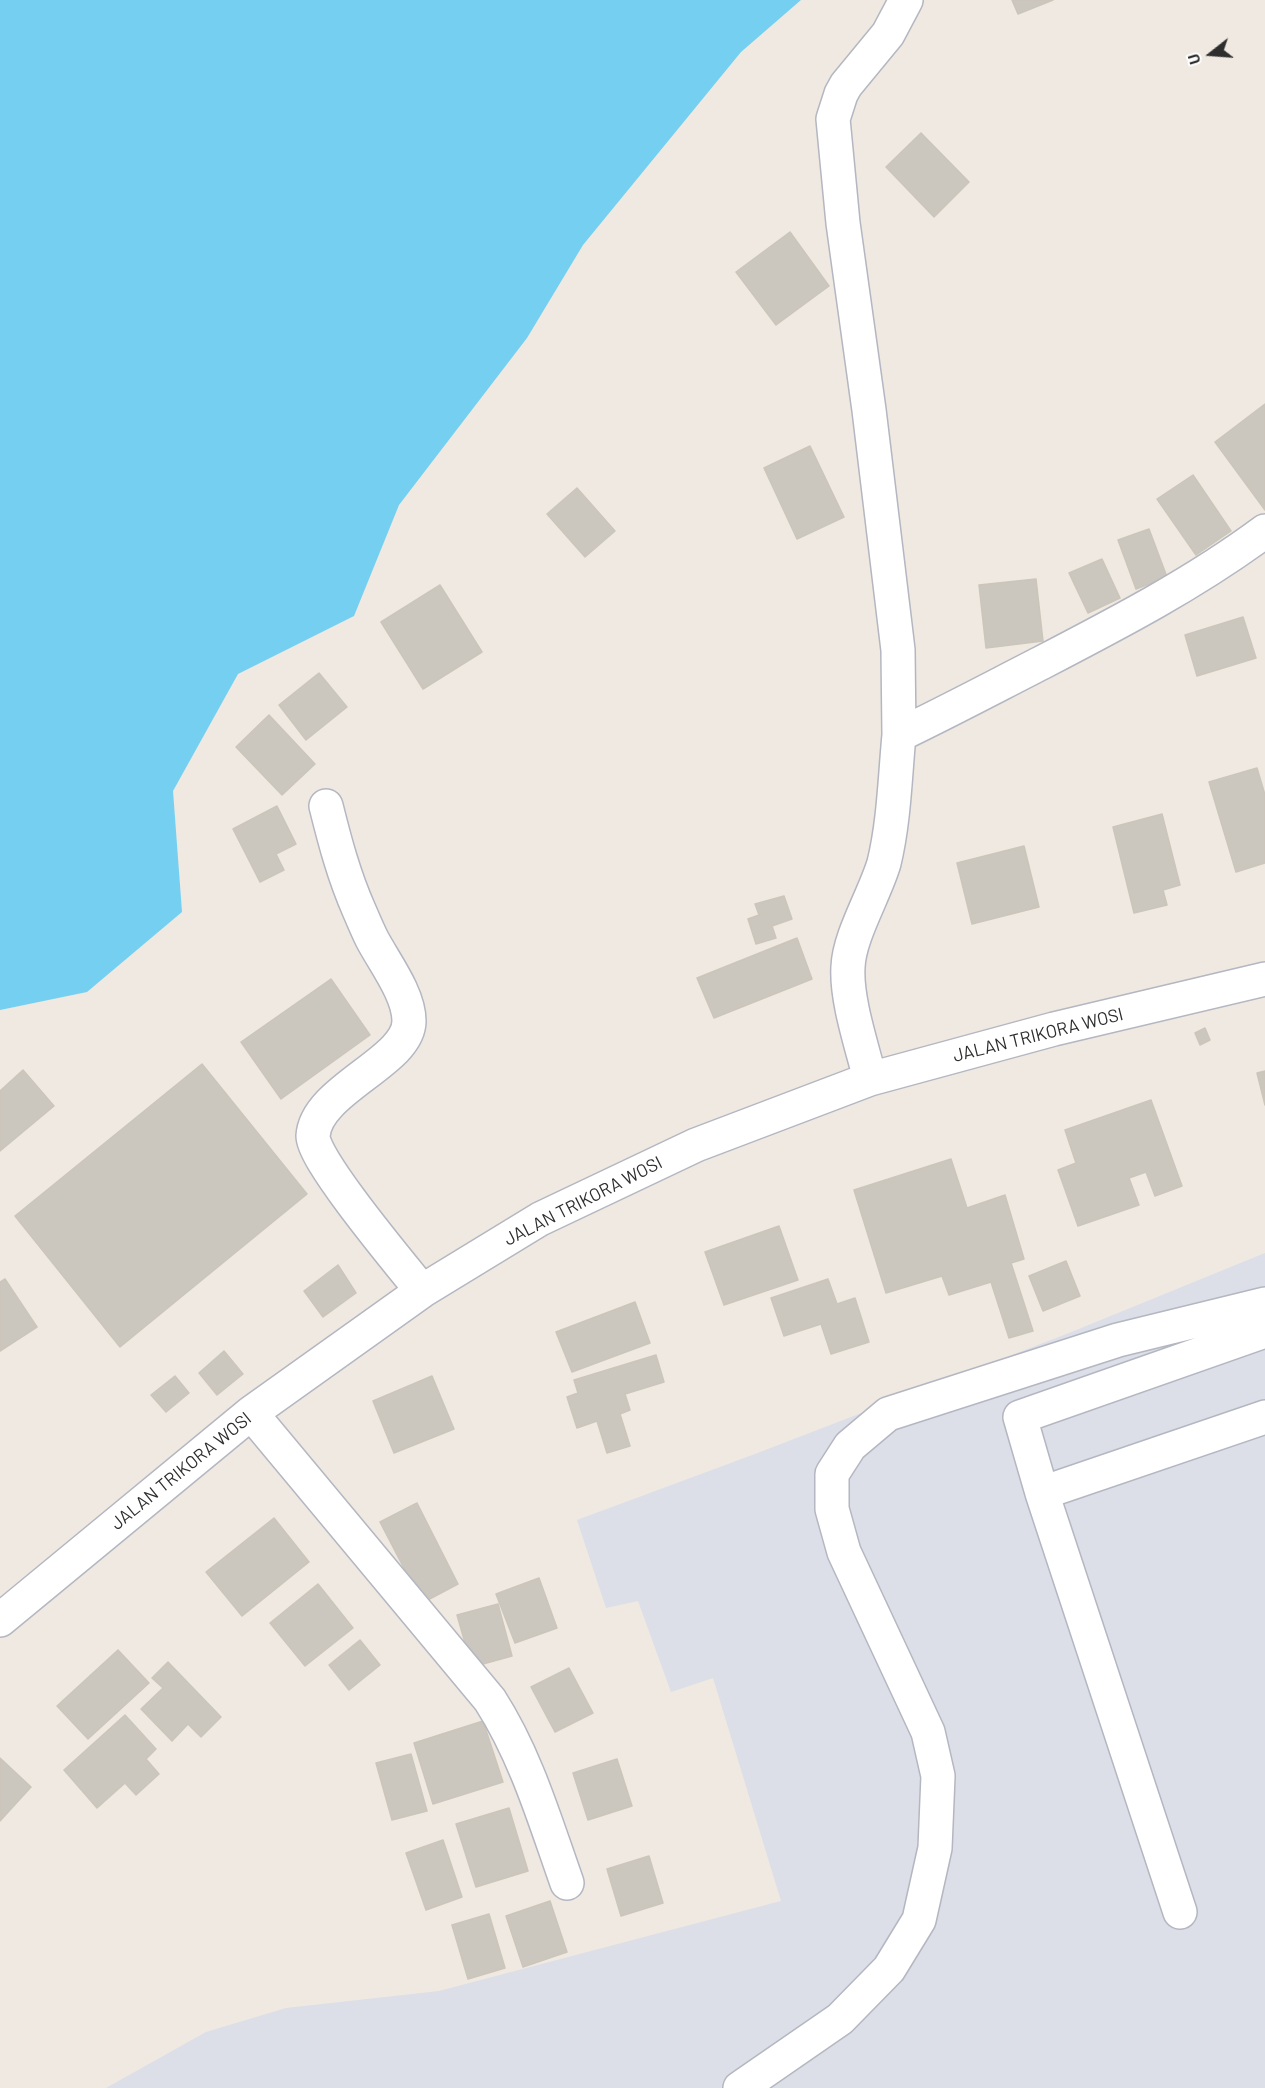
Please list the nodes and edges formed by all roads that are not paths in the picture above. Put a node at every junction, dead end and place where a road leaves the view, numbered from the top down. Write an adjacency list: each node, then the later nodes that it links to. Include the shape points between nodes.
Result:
1 (906, 0): 3 (street, via 888,34 840,94 833,119 898,650)
2 (1265, 531): 3 (street, via 1195,579 1096,635)
3 (899, 735): 6 (street, via 888,843 848,966 849,994)
4 (326, 806): 7 (street, via 346,879 371,938 401,990 409,1020 400,1044 326,1107 315,1127 314,1147)
5 (1265, 979): 6 (street, JALAN TRIKORA WOSI, via 1054,1029)
6 (870, 1079): 7 (street, JALAN TRIKORA WOSI, via 664,1159 521,1229)
7 (422, 1291): 10 (street, JALAN TRIKORA WOSI)
8 (1265, 1304): 16 (street, via 1118,1340 888,1414 850,1446 832,1474 832,1509 844,1552 928,1732 938,1776 935,1848 919,1920 890,1969 840,2019)
9 (1265, 1331): 12 (street, via 1020,1417)
10 (251, 1413): 13 (street, JALAN TRIKORA WOSI); 14 (street, via 490,1700 505,1723 531,1782)
11 (1265, 1417): 12 (street)
12 (1042, 1493): 15 (street)
13 (1, 1616)
14 (567, 1883)
15 (1180, 1912)
16 (740, 2088)

